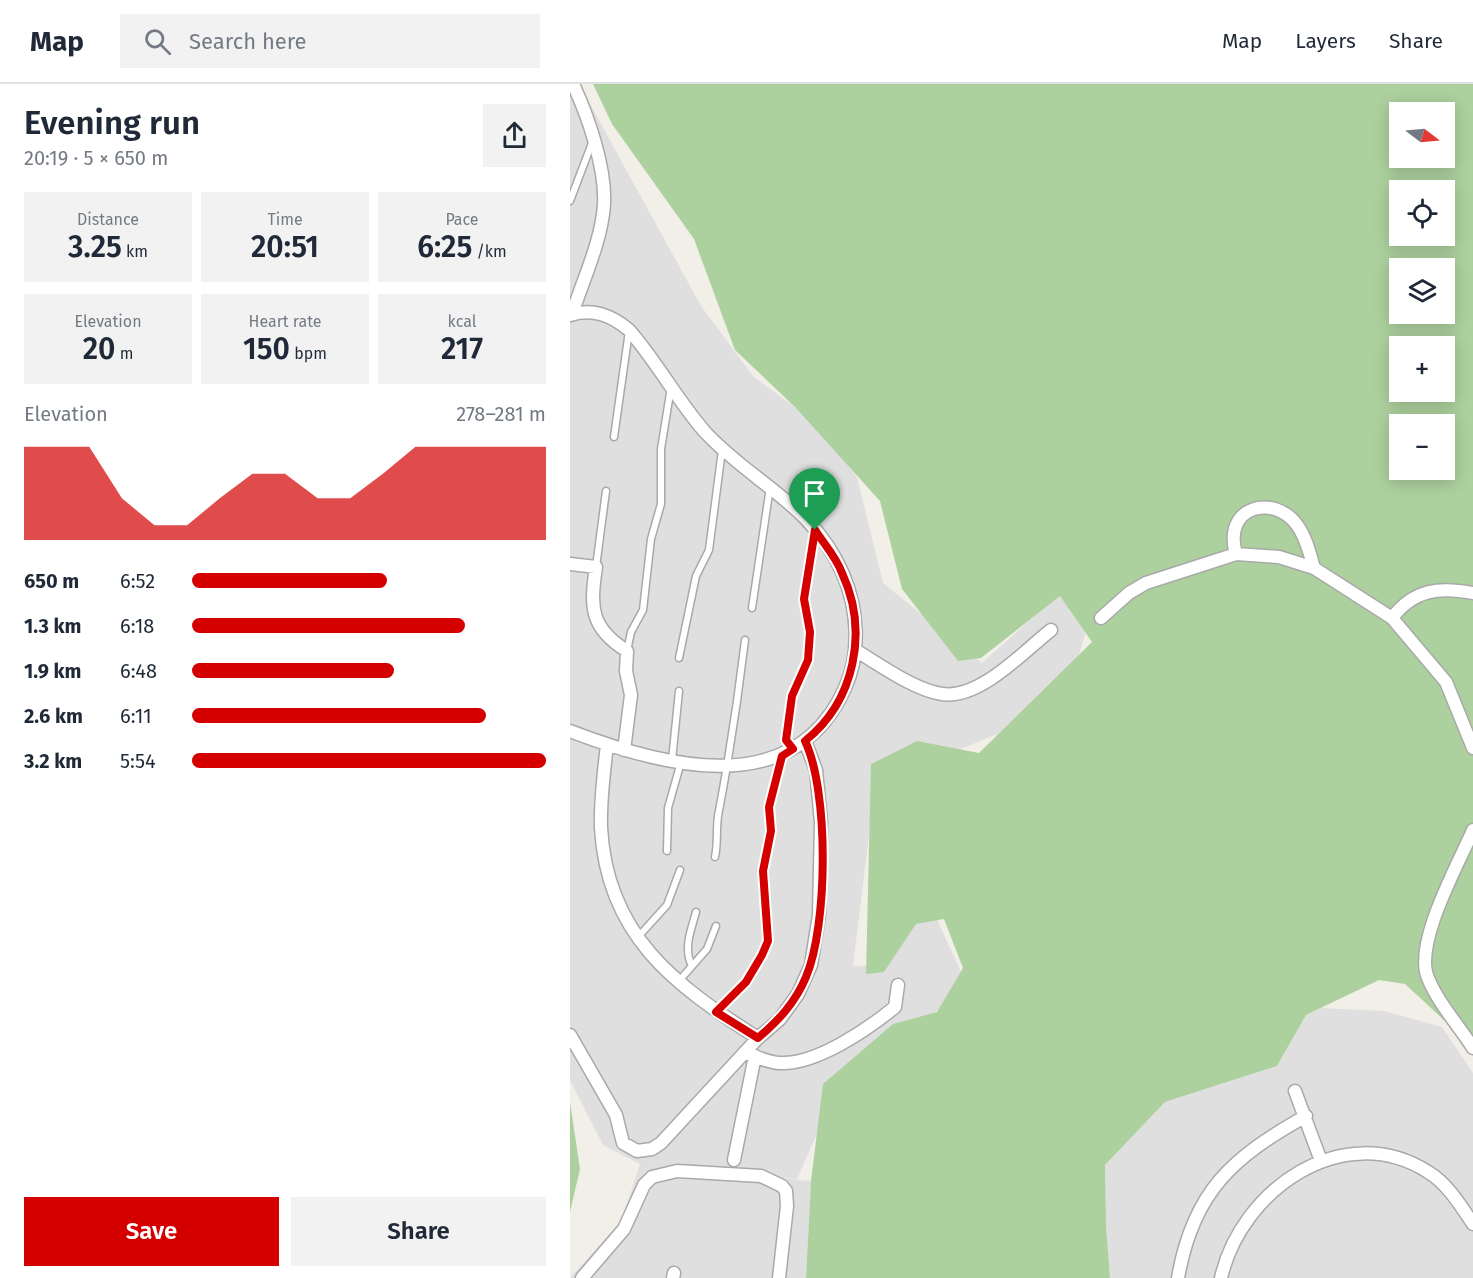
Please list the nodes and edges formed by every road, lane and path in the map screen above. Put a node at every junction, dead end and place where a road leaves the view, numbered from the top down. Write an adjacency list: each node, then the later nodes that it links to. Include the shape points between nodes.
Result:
1 (573, 84): 2 (street, via 584,106)
2 (593, 141): 3 (lane); 4 (street, via 604,185 604,205)
3 (570, 201)
4 (571, 314): 5 (street, via 602,314)
5 (629, 330): 6 (street); 7 (lane)
6 (671, 387): 8 (street); 23 (lane, via 661,455 661,504 651,539 643,610 631,632)
7 (614, 436)
8 (723, 449): 9 (street); 24 (lane, via 709,550 696,576)
9 (770, 486): 11 (street, via 793,504); 17 (lane)
10 (606, 491): 14 (lane)
11 (815, 530): 22 (street, via 842,572 850,595); 30 (lane, via 804,599 810,632 808,660 792,696 786,736)
12 (1236, 554): 15 (street, via 1279,557); 15 (street, via 1231,538 1239,518 1260,507 1276,509 1296,523); 18 (street, via 1146,583)
13 (570, 564): 14 (street)
14 (596, 567): 23 (street, via 594,615 614,643)
15 (1314, 568): 19 (street)
16 (1473, 592): 19 (street, via 1448,588 1417,594)
17 (752, 608)
18 (1101, 618)
19 (1392, 618): 29 (street, via 1446,682)
20 (1051, 630): 22 (street, via 981,685 958,694 927,690)
21 (746, 640): 34 (lane)
22 (855, 650): 27 (street, via 840,701)
23 (627, 651): 31 (street, via 631,694)
24 (680, 658)
25 (679, 691): 33 (lane)
26 (570, 731): 28 (street)
27 (805, 741): 30 (street); 47 (street, via 816,770 821,822 816,942 798,994 780,1019)
28 (607, 745): 31 (street); 41 (street, via 601,806 604,854 611,886)
29 (1473, 748)
30 (793, 749): 32 (street)
31 (624, 750): 33 (street)
32 (782, 756): 34 (street, via 761,764); 45 (lane, via 769,807 771,831 763,871 768,941 746,982)
33 (677, 761): 34 (street); 36 (lane)
34 (729, 766): 37 (lane)
35 (1473, 830): 48 (street, via 1433,924 1424,965 1428,978)
36 (667, 851)
37 (715, 857)
38 (680, 870): 41 (lane, via 667,905)
39 (696, 912): 42 (lane, via 688,945)
40 (716, 926): 42 (lane, via 707,949)
41 (637, 938): 43 (street)
42 (692, 966): 43 (lane)
43 (678, 983): 45 (street)
44 (898, 985): 49 (street, via 895,1007 843,1043 806,1058 780,1063)
45 (716, 1012): 47 (street)
46 (570, 1035): 49 (street, via 616,1115 621,1140 637,1151 661,1143)
47 (758, 1038): 49 (street)
48 (1473, 1048)
49 (750, 1054): 52 (street)
50 (1295, 1091): 51 (street)
51 (1306, 1116): 53 (street); 57 (street, via 1254,1147 1218,1182 1192,1233)
52 (734, 1160)
53 (1321, 1161): 54 (street, via 1375,1154 1412,1163 1443,1185); 58 (street, via 1283,1181 1259,1204 1235,1239)
54 (1473, 1224)
55 (582, 1278): 56 (street, via 624,1229 644,1185 652,1177 677,1171 761,1176 782,1185 787,1206)
56 (779, 1278)
57 (1178, 1278)
58 (1221, 1278)

